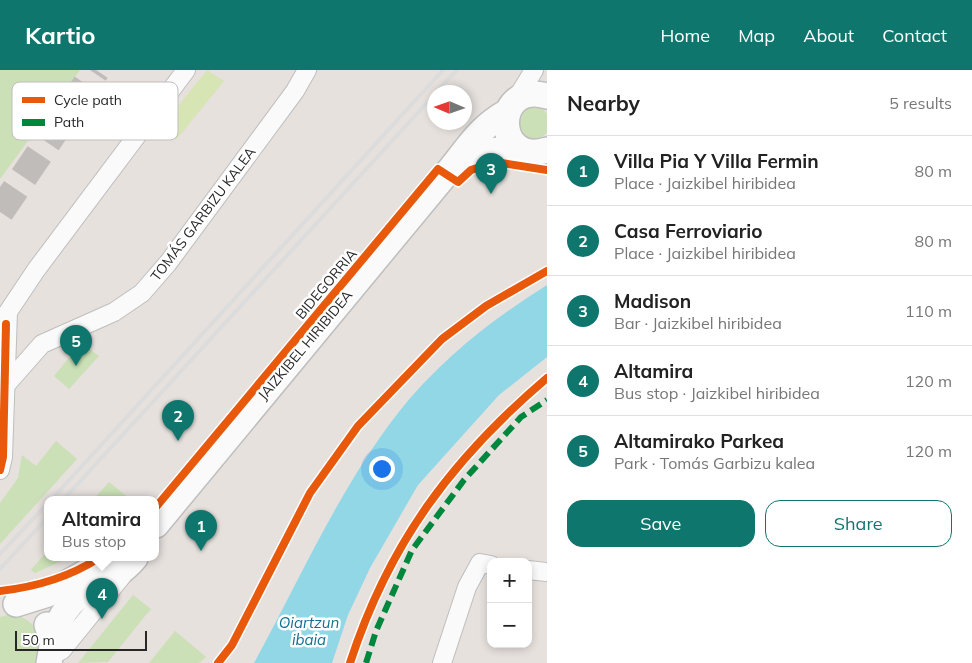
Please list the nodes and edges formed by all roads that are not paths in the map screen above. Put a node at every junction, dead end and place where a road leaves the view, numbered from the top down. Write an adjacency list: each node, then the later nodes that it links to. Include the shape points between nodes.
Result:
1 (186, 70): 4 (street)
2 (307, 70): 11 (street, TOMÁS GARBIZU KALEA, via 168,264 142,293 114,312)
3 (534, 70): 6 (street)
4 (177, 82)
5 (547, 96): 6 (main road, via 530,94)
6 (511, 107): 8 (main road, via 506,129 508,136); 9 (main road, JAIZKIBEL HIRIBIDEA, via 476,134)
7 (134, 140): 10 (street, via 30,278 8,312)
8 (538, 152): 9 (main road, JAIZKIBEL HIRIBIDEA, via 485,151)
9 (454, 165): 14 (main road, JAIZKIBEL HIRIBIDEA)
10 (6, 324): 11 (street, via 12,337 22,345); 12 (street)
11 (42, 344): 12 (street, TOMÁS GARBIZU KALEA)
12 (5, 386): 13 (street)
13 (0, 470)
14 (159, 521)
15 (106, 561): 20 (main road, via 48,594)
16 (132, 561): 21 (main road, via 120,573 85,590 71,601 60,616)
17 (485, 564): 22 (street, via 467,587)
18 (532, 570): 19 (street)
19 (547, 572)
20 (8, 605): 21 (main road, via 34,611 41,616 50,632)
21 (51, 653)
22 (442, 663)

